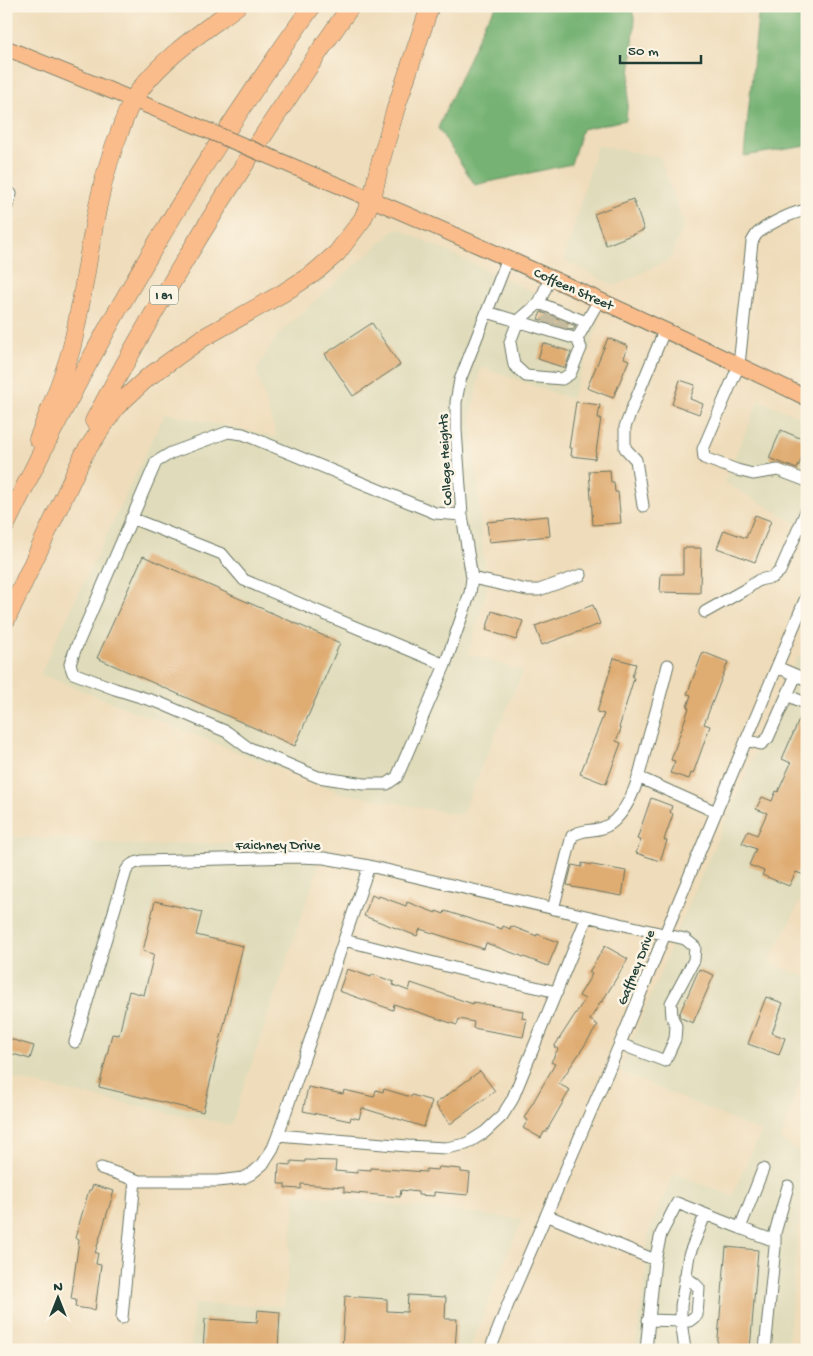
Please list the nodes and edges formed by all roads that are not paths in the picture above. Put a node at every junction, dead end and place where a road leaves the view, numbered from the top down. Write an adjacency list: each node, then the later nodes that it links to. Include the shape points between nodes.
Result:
1 (238, 6): 6 (highway, via 161,65)
2 (312, 6): 28 (highway, I 81, via 172,218 81,378)
3 (350, 6): 32 (highway, I 81, via 254,150 152,315 76,456)
4 (430, 6): 8 (highway, via 395,110)
5 (6, 48): 6 (main road, Coffeen Street)
6 (133, 100): 8 (main road, Coffeen Street, bridge); 25 (highway, via 114,145 100,194 71,347 61,380)
7 (11, 194): 9 (street)
8 (372, 199): 11 (main road, Coffeen Street); 34 (highway, via 362,220 337,253 314,273 201,339 147,378 116,407 84,454)
9 (6, 209)
10 (807, 210): 20 (street, via 774,222 757,233 752,242)
11 (508, 258): 12 (main road, Coffeen Street); 15 (street, College Heights)
12 (550, 278): 13 (main road, Coffeen Street); 14 (street)
13 (599, 300): 17 (street); 18 (main road, Coffeen Street)
14 (539, 303): 16 (street); 17 (street)
15 (487, 312): 16 (street); 26 (street, College Heights, via 460,380 456,402)
16 (518, 321): 19 (street, via 548,327); 19 (street, via 510,342 514,365 526,376 562,379 570,374 581,348)
17 (586, 322): 19 (street)
18 (665, 330): 20 (main road, Coffeen Street); 23 (street, via 625,427 625,448 636,460)
19 (577, 339)
20 (739, 365): 21 (main road, Coffeen Street); 22 (street, via 703,449 704,458 753,474 778,470)
21 (807, 398)
22 (807, 481)
23 (643, 506)
24 (807, 509): 33 (street, via 780,571)
25 (6, 515)
26 (462, 515): 27 (street, via 436,513 243,434 228,432 171,453 156,462); 30 (street, College Heights)
27 (131, 518): 35 (street, via 222,554 244,580); 35 (street, via 75,650 70,664 73,673 160,703 228,732 247,746 318,777 386,784 397,777)
28 (6, 525)
29 (581, 575): 30 (street, via 539,590)
30 (472, 578): 35 (street, via 470,593)
31 (807, 595): 37 (street, Gaffney Drive)
32 (7, 597)
33 (705, 612)
34 (6, 620)
35 (445, 665)
36 (668, 665): 43 (street)
37 (777, 667): 38 (street); 42 (street, Gaffney Drive)
38 (796, 675): 39 (street); 40 (street)
39 (807, 680)
40 (787, 696): 41 (street); 42 (street, via 768,738 761,744)
41 (807, 704)
42 (746, 740): 44 (street, Gaffney Drive)
43 (638, 777): 44 (street); 46 (street, via 624,810 613,822 572,836)
44 (716, 812): 48 (street, Gaffney Drive)
45 (369, 866): 46 (street, Faichney Drive); 49 (street); 51 (street, Faichney Drive, via 297,857 134,863 126,871)
46 (553, 909): 47 (street, Faichney Drive)
47 (587, 917): 48 (street, Faichney Drive); 50 (street)
48 (665, 934): 52 (street, Gaffney Drive); 52 (street, Faichney Drive, via 684,939 694,947 694,960 671,1003 675,1039 665,1061)
49 (344, 940): 50 (street); 53 (street)
50 (557, 992): 53 (street, via 512,1100 502,1116 466,1144 446,1148)
51 (75, 1042)
52 (620, 1044): 58 (street, Gaffney Drive)
53 (278, 1135): 56 (street, via 263,1164 243,1178 218,1181)
54 (101, 1168): 56 (street)
55 (763, 1169): 60 (street)
56 (134, 1180): 64 (street)
57 (788, 1186): 61 (street, via 774,1233)
58 (546, 1215): 62 (street); 67 (street, Gaffney Drive)
59 (705, 1215): 60 (street); 62 (street, via 677,1203 661,1234); 63 (street)
60 (740, 1228): 61 (street)
61 (775, 1241): 70 (street)
62 (655, 1260): 65 (street)
63 (684, 1277): 66 (street); 66 (street, via 699,1288 696,1315 689,1321)
64 (122, 1318)
65 (648, 1320): 66 (street); 68 (street)
66 (681, 1321): 69 (street)
67 (490, 1350)
68 (646, 1350)
69 (685, 1350)
70 (765, 1350)

